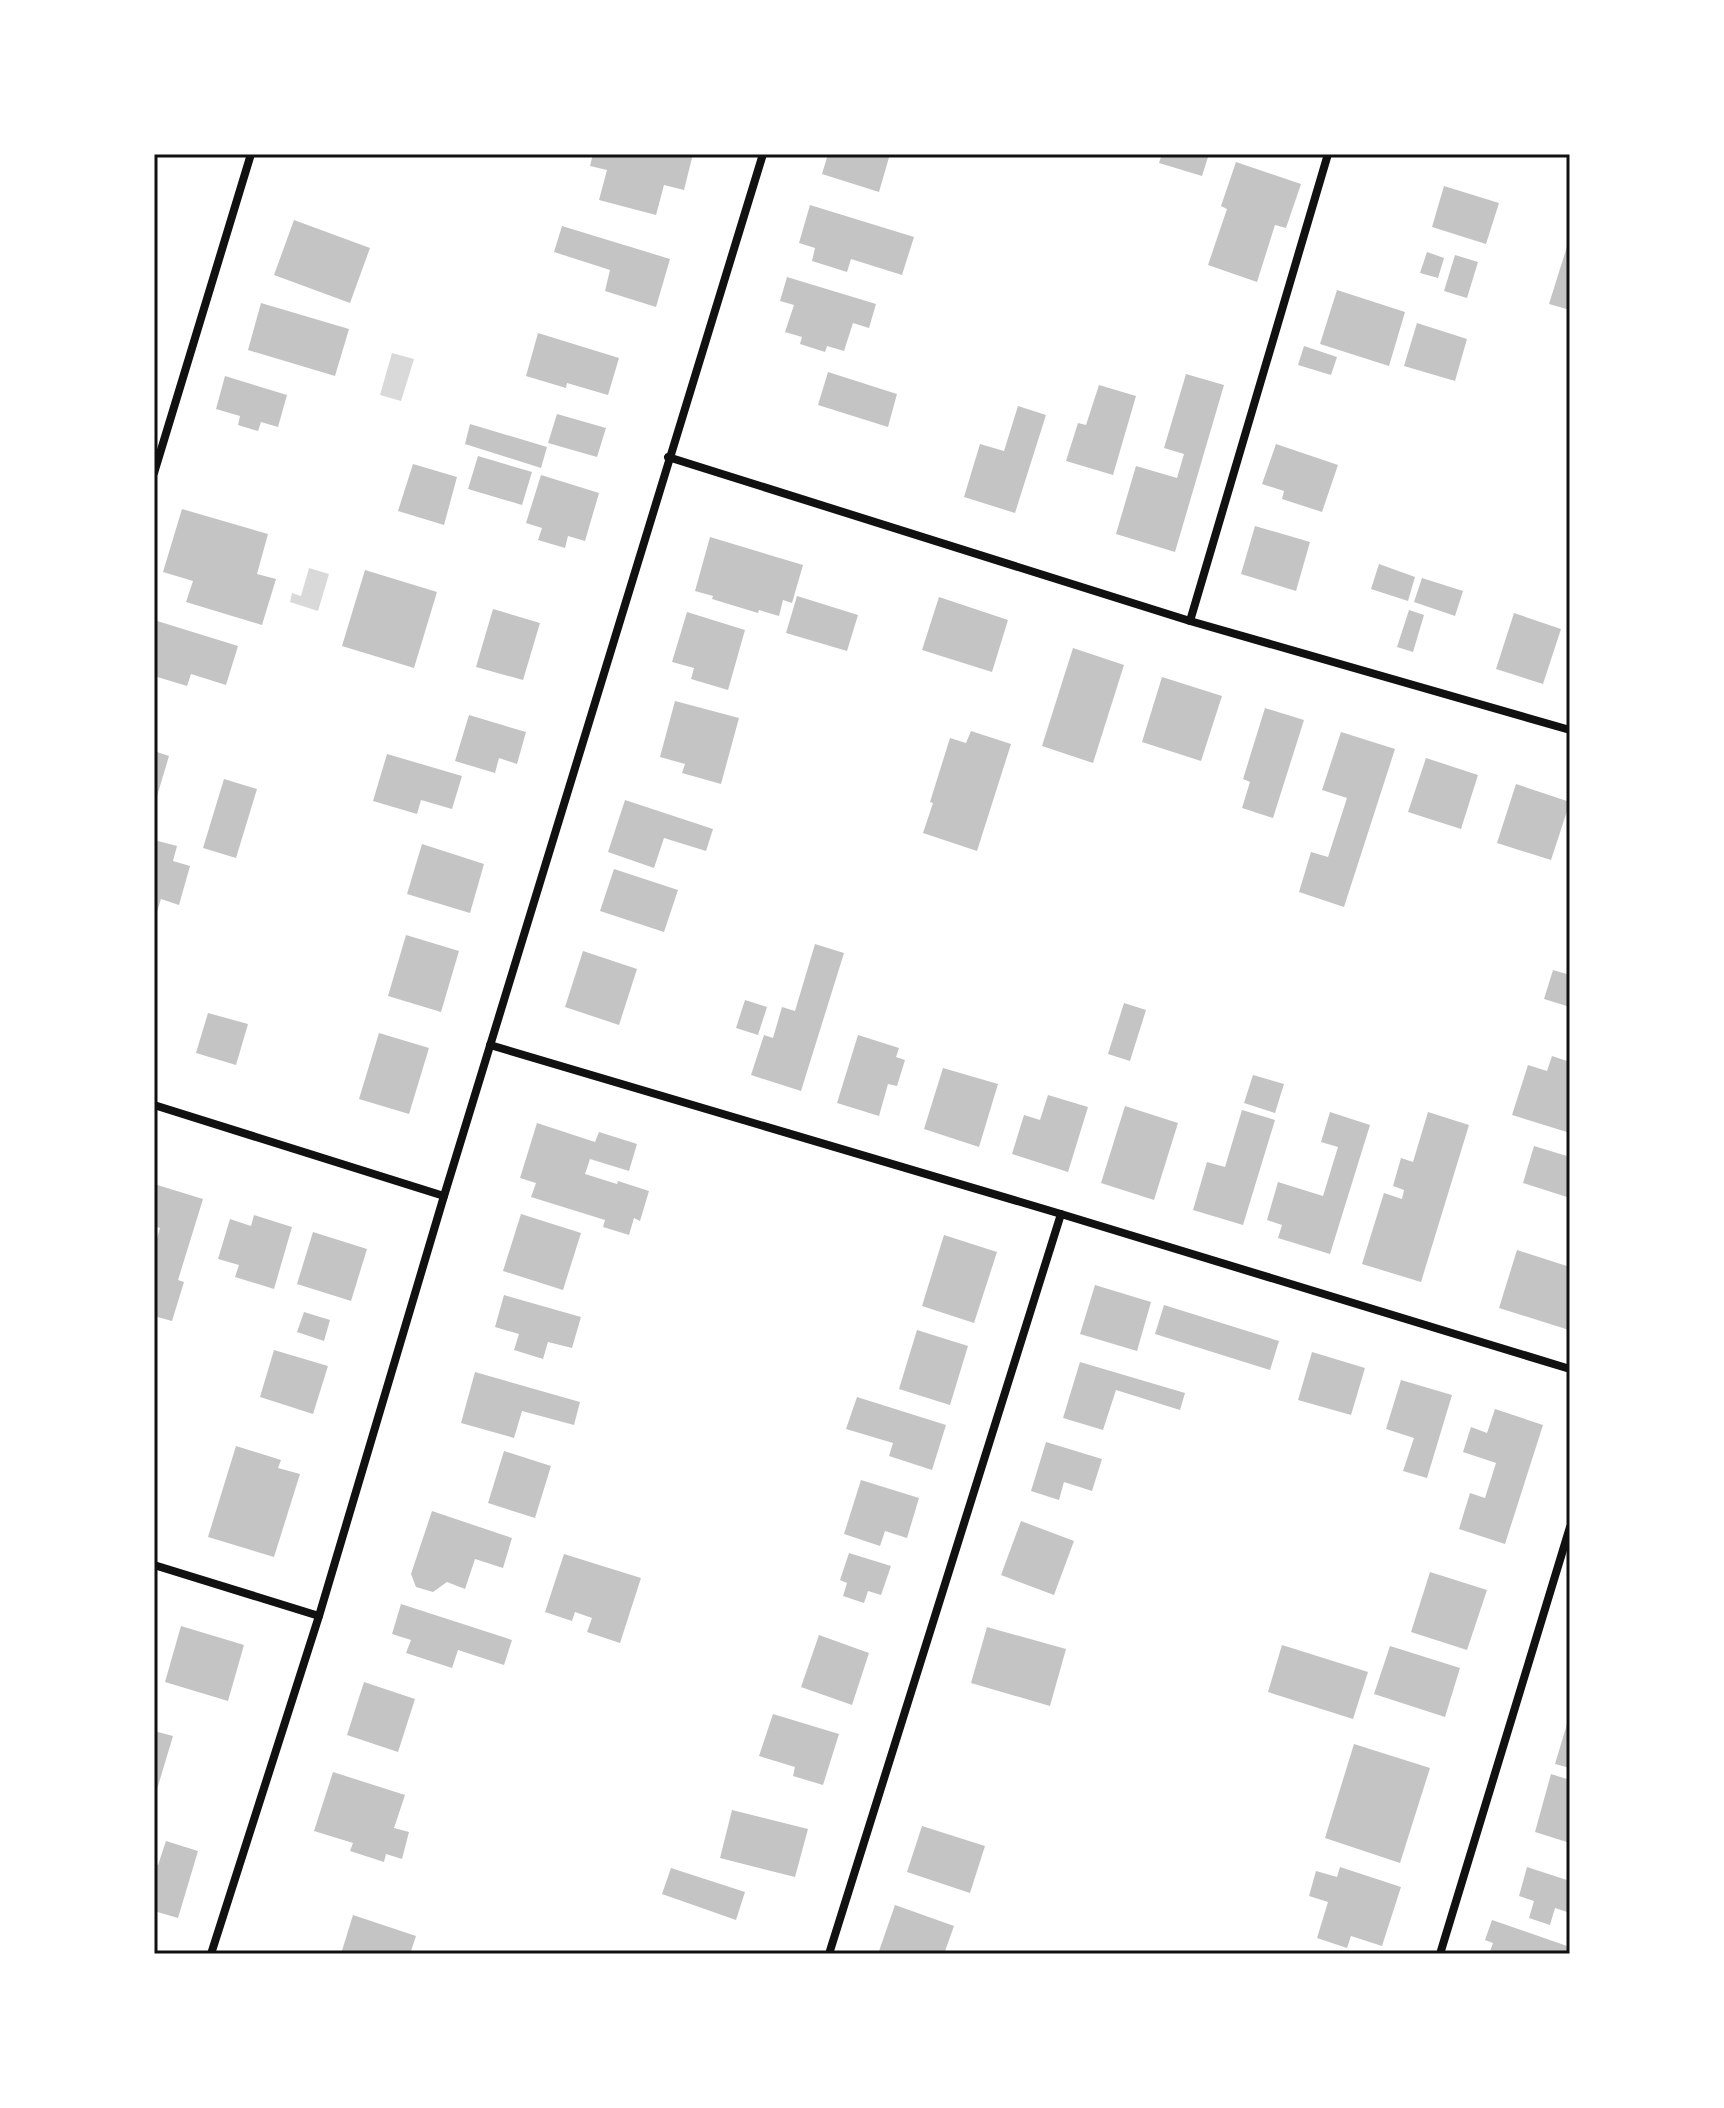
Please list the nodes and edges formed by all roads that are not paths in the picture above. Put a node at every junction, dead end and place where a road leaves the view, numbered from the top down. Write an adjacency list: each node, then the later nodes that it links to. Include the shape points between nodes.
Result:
1 (251, 154): 5 (street)
2 (763, 154): 4 (street)
3 (1328, 154): 6 (street)
4 (668, 457): 6 (street); 8 (street)
5 (154, 473)
6 (1190, 621): 7 (street)
7 (1570, 730)
8 (490, 1045): 10 (street); 11 (street)
9 (154, 1105): 10 (street)
10 (444, 1196): 15 (street)
11 (1061, 1214): 12 (street); 17 (street)
12 (1570, 1369)
13 (1570, 1527): 18 (street)
14 (154, 1565): 15 (street)
15 (319, 1616): 16 (street)
16 (211, 1954)
17 (829, 1954)
18 (1440, 1954)

